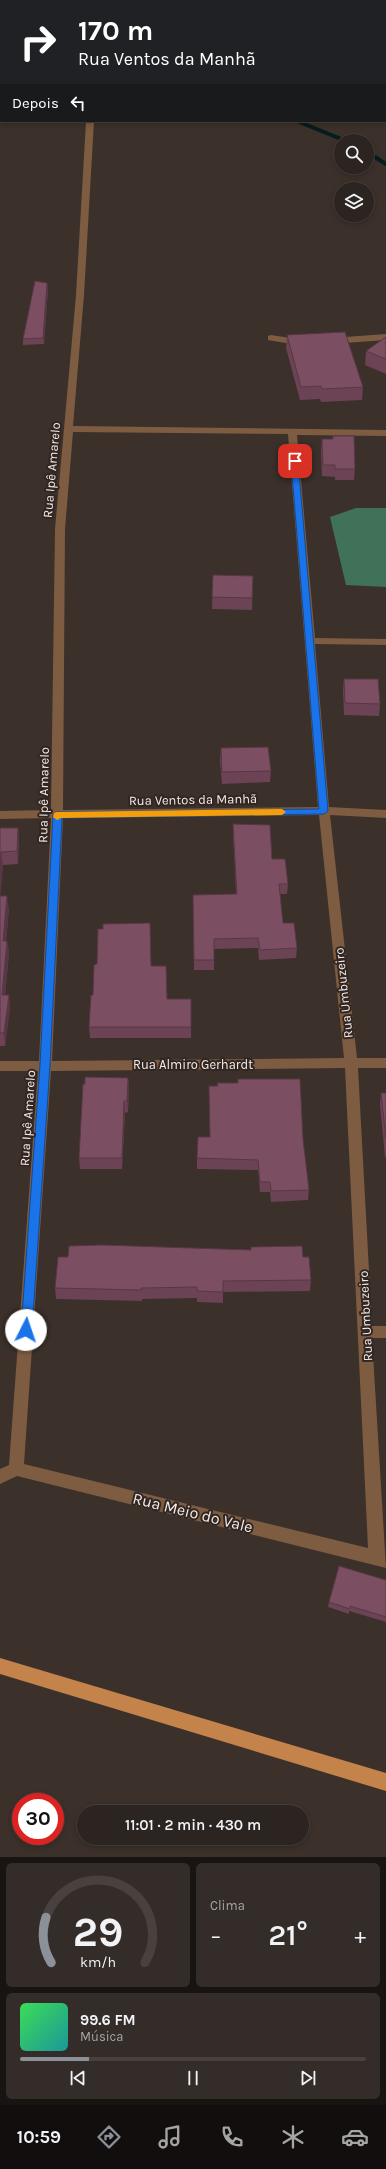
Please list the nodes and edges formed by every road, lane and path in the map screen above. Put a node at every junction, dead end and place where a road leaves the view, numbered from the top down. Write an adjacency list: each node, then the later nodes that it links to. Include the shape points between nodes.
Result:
1 (90, 122): 4 (street, Rua Ipê Amarelo, via 80,295)
2 (271, 338): 3 (street, via 296,343)
3 (386, 338)
4 (68, 429): 5 (street); 12 (street, Rua Ipê Amarelo, via 60,530)
5 (292, 431): 6 (street); 7 (street, Rua Umbuzeiro)
6 (386, 432)
7 (309, 641): 8 (street); 9 (street, Rua Umbuzeiro)
8 (386, 642)
9 (324, 811): 10 (street, Rua Ventos da Manhã); 12 (street, Rua Ventos da Manhã); 13 (street, Rua Umbuzeiro)
10 (386, 814)
11 (0, 815): 12 (street, Rua Ventos da Manhã)
12 (57, 815): 15 (street, Rua Ipê Amarelo)
13 (351, 1063): 14 (street, Rua Almiro Gerhardt); 15 (street, Rua Almiro Gerhardt); 17 (street, Rua Umbuzeiro)
14 (386, 1063)
15 (45, 1065): 16 (street, Rua Almiro Gerhardt); 19 (street, Rua Ipê Amarelo)
16 (0, 1066)
17 (365, 1332): 18 (street); 21 (street, Rua Umbuzeiro)
18 (386, 1332)
19 (16, 1469): 20 (street); 21 (street, Rua Meio do Vale)
20 (0, 1477)
21 (381, 1558)
22 (0, 1666): 23 (main road)
23 (386, 1782)

